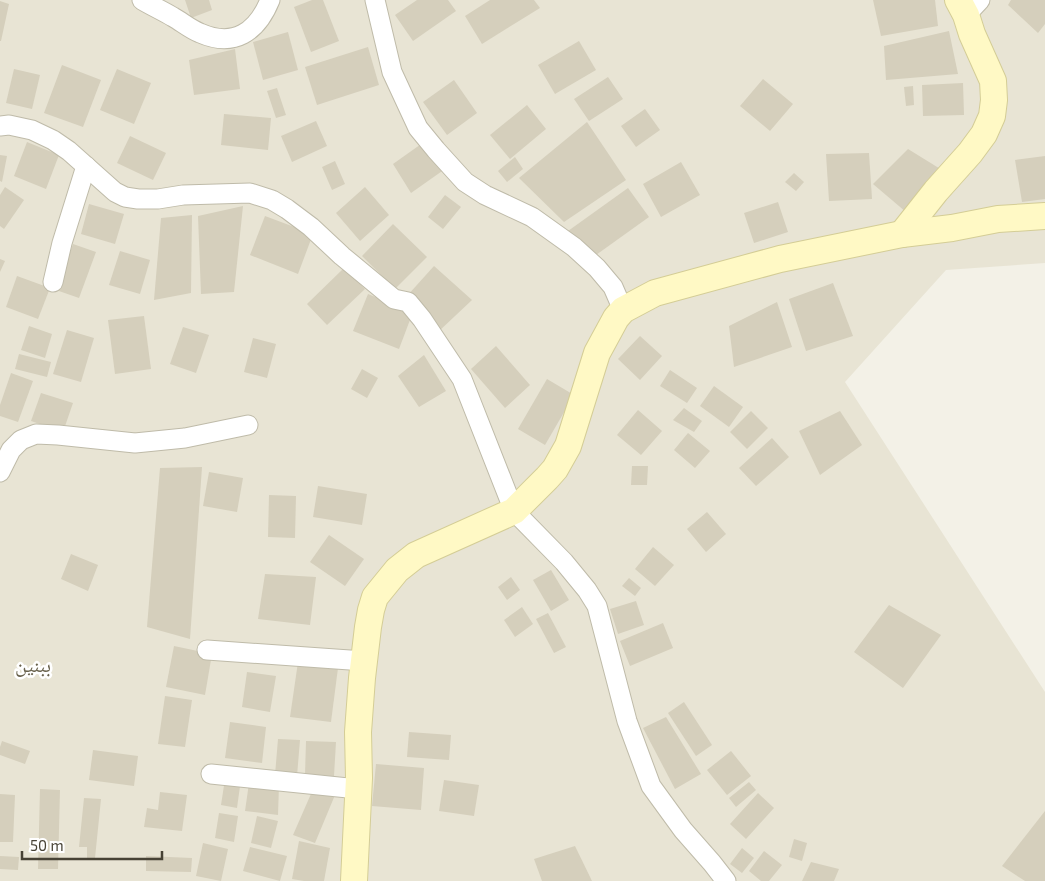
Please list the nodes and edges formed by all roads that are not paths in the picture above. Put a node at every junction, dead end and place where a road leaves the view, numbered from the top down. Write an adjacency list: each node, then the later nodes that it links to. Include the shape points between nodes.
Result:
1 (142, 0): 2 (street, via 202,34 226,39 239,37 254,27)
2 (270, 0)
3 (375, 0): 10 (street, via 392,72 418,128 464,182 532,217 574,247 613,287)
4 (968, 5): 8 (street, via 972,34 993,82 992,116 970,153)
5 (0, 126): 6 (street, via 32,130 53,140)
6 (86, 166): 9 (street); 13 (street, via 125,197 152,199 250,193 272,200 311,227 394,299 408,302 462,379)
7 (1045, 216): 8 (street, via 998,218)
8 (902, 234): 10 (street, via 780,260 656,293)
9 (53, 282)
10 (622, 310): 13 (street, via 597,353 568,446 555,469)
11 (248, 425): 12 (street, via 185,438 135,443 36,434 21,440 11,450)
12 (0, 472)
13 (514, 511): 15 (street, via 416,555 397,570 375,597); 19 (street, via 564,562 597,606 627,721 651,786)
14 (207, 650): 15 (street)
15 (364, 661): 17 (street, via 358,732)
16 (212, 774): 17 (street)
17 (358, 789): 18 (street)
18 (354, 881)
19 (726, 881)

